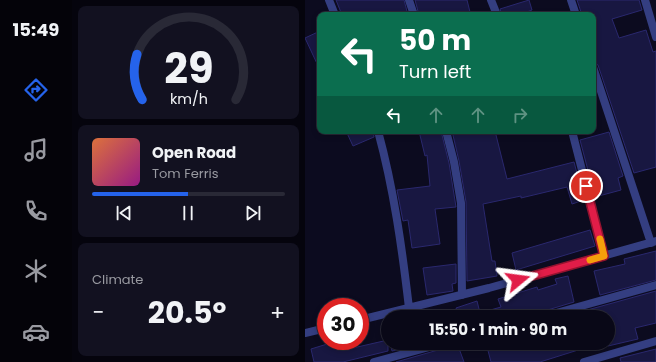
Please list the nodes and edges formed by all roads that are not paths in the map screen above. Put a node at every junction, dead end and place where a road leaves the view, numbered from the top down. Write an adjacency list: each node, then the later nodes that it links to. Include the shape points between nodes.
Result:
1 (329, 0): 6 (street)
2 (409, 0): 7 (street)
3 (491, 0): 8 (street)
4 (571, 0): 9 (street)
5 (645, 0): 10 (street)
6 (334, 12)
7 (413, 12)
8 (496, 12)
9 (575, 12)
10 (656, 37)
11 (596, 76): 15 (street)
12 (379, 134): 19 (street, via 400,230)
13 (447, 134): 18 (street, via 461,203)
14 (573, 134): 16 (street)
15 (653, 242): 16 (street)
16 (604, 256): 18 (street)
17 (656, 285): 20 (street)
18 (461, 295): 19 (street)
19 (409, 308): 21 (street)
20 (567, 310)
21 (369, 318)
22 (317, 330): 23 (street)
23 (305, 333)
24 (656, 341): 27 (street)
25 (418, 350): 26 (street)
26 (374, 362)
27 (584, 362)

